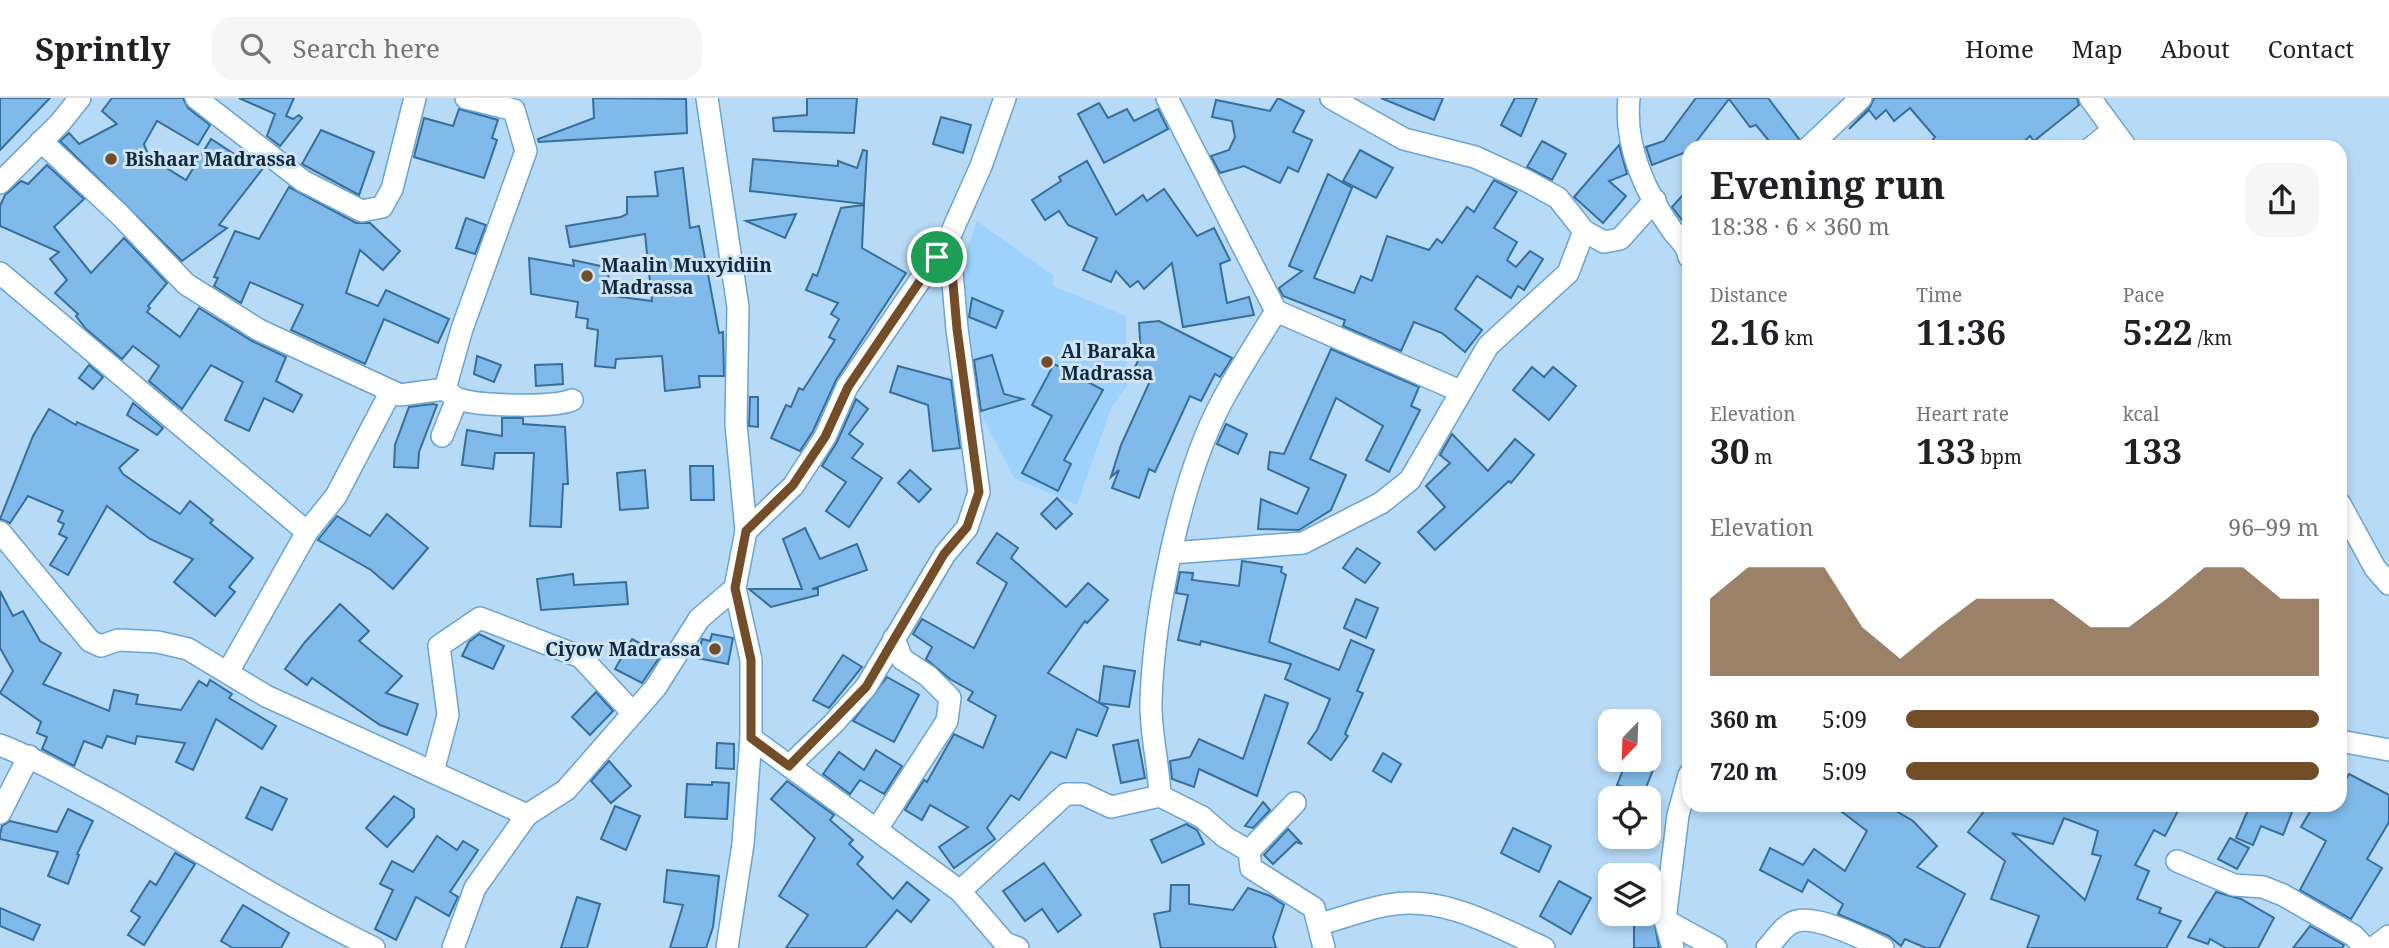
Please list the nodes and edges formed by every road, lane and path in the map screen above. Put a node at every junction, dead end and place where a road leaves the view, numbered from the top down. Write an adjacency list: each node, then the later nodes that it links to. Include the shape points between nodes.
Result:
1 (80, 98): 14 (street)
2 (196, 98): 3 (street, via 303,181 362,211 383,207 392,189)
3 (415, 98)
4 (466, 98): 24 (street, via 514,110 526,151 463,329)
5 (707, 98): 28 (street, via 738,307 736,424)
6 (1005, 98): 18 (street)
7 (1167, 98): 21 (street)
8 (1331, 98): 17 (street, via 1404,139 1475,157 1527,181 1558,198)
9 (1629, 98): 16 (street, via 1627,122 1636,163)
10 (1861, 98): 13 (street)
11 (2090, 98): 12 (street)
12 (2119, 139)
13 (1816, 140)
14 (41, 141): 15 (street); 22 (street, via 186,284 259,330)
15 (0, 183)
16 (1656, 200): 17 (street, via 1620,239 1604,242); 19 (street)
17 (1584, 231): 23 (street, via 1568,273 1488,346)
18 (949, 238): 28 (street, via 848,387 825,437 793,485); 34 (street, via 979,492 967,527 944,554)
19 (1682, 241)
20 (0, 273): 30 (street)
21 (1276, 311): 23 (street); 31 (street, via 1221,404)
22 (391, 391): 24 (street, via 400,396); 30 (street, via 336,496)
23 (1460, 391): 31 (street, via 1410,480 1381,503 1303,543)
24 (451, 394): 25 (street, via 530,406 558,406); 26 (street)
25 (572, 400)
26 (442, 436)
27 (2347, 517): 32 (street)
28 (746, 531): 33 (street)
29 (0, 532): 35 (street, via 90,641 102,646 118,640 158,642 188,649)
30 (307, 532): 35 (street)
31 (1171, 553): 44 (street, via 1160,602 1151,704)
32 (2389, 584)
33 (735, 588): 36 (street, via 699,619 656,687); 37 (street, via 751,660)
34 (894, 638): 42 (street, via 866,687); 49 (street, via 902,659 950,698 947,721)
35 (229, 672): 43 (street, via 266,696)
36 (632, 712): 43 (street, via 581,657 480,618 439,646 448,715); 48 (street, via 566,790)
37 (751, 738): 42 (street); 59 (street, via 743,844)
38 (2347, 742): 40 (street)
39 (0, 745): 41 (street)
40 (2389, 750)
41 (29, 757): 47 (street); 57 (street, via 187,842 306,915)
42 (789, 766): 49 (street)
43 (433, 772): 48 (street)
44 (1160, 796): 50 (street, via 1202,817 1225,838); 52 (street, via 1111,807 1083,794 1066,794)
45 (1682, 800): 53 (street)
46 (1295, 803): 50 (street)
47 (0, 813)
48 (527, 815): 58 (street, via 475,888)
49 (877, 829): 52 (street)
50 (1249, 851): 54 (street, via 1251,868 1314,908)
51 (2178, 861): 66 (street, via 2234,885 2263,887 2283,895 2354,936)
52 (960, 891): 56 (street)
53 (1665, 920): 62 (street); 63 (street)
54 (1320, 924): 60 (street); 61 (street, via 1389,905 1422,903 1465,912)
55 (2389, 936): 67 (street)
56 (1009, 946)
57 (374, 948)
58 (453, 948)
59 (727, 948)
60 (1324, 948)
61 (1544, 948)
62 (1673, 948)
63 (1716, 948)
64 (1767, 948): 65 (street, via 1790,923 1804,919)
65 (1883, 948)
66 (2365, 948)
67 (2373, 948)

